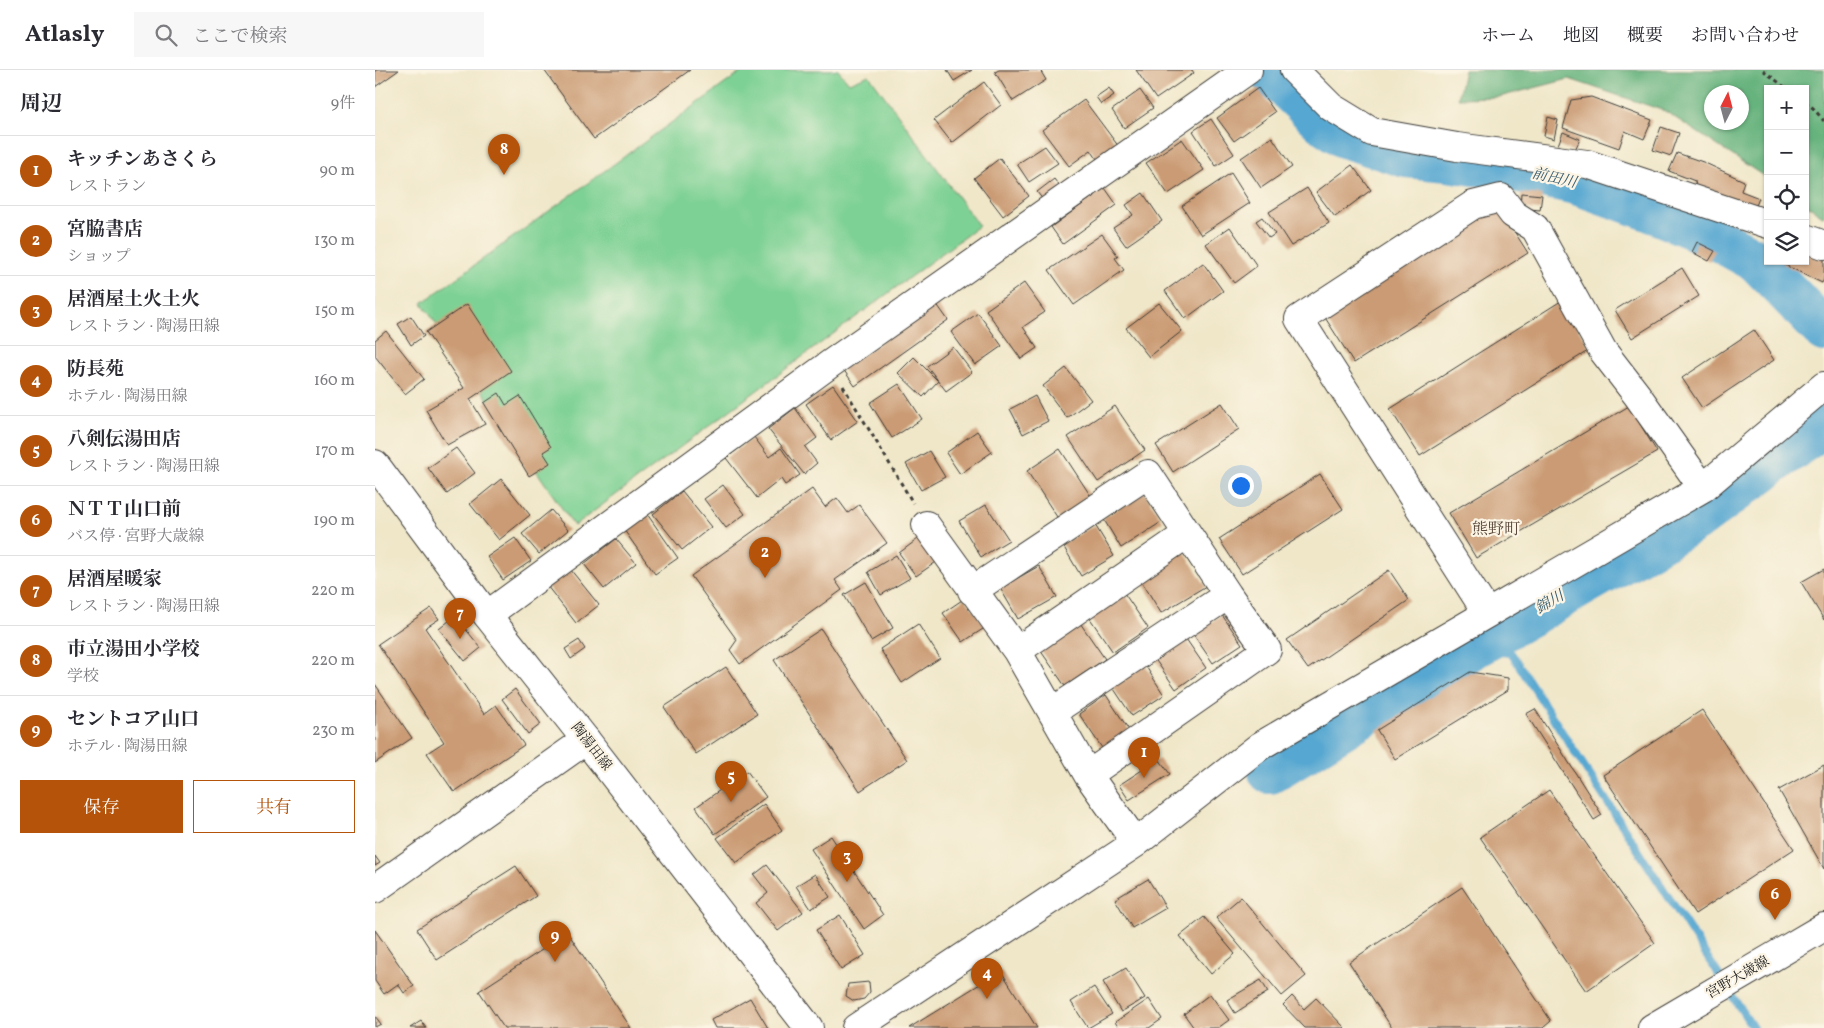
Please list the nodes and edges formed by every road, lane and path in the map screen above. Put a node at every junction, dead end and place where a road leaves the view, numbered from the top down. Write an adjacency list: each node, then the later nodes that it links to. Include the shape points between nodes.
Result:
1 (1247, 70): 10 (street)
2 (1294, 70): 7 (street, via 1331,107 1372,132 1587,164)
3 (1763, 70): 4 (path)
4 (1782, 85)
5 (1809, 105): 6 (path)
6 (1824, 121)
7 (1764, 223)
8 (1809, 239): 9 (street)
9 (1824, 245)
10 (830, 364): 14 (path); 19 (street)
11 (1824, 386): 13 (street)
12 (375, 464): 19 (street, 陶湯田線)
13 (1703, 488): 18 (street); 18 (street, via 1603,351 1535,228 1513,214 1501,198 1473,205 1299,319)
14 (926, 525): 16 (street)
15 (1187, 534): 16 (street, via 1148,474); 17 (street); 20 (street)
16 (972, 591): 20 (street)
17 (1228, 595): 21 (street); 23 (street, via 1267,650)
18 (1487, 613): 24 (street, via 1260,746)
19 (487, 615): 22 (street, 陶湯田線)
20 (1017, 651): 21 (street)
21 (1052, 712): 23 (street)
22 (586, 740): 25 (street); 27 (street, 陶湯田線)
23 (1088, 775): 24 (street)
24 (1135, 843): 28 (street)
25 (375, 889)
26 (1824, 928): 29 (street, 宮野大歳線)
27 (809, 1028)
28 (856, 1028)
29 (1652, 1028)

